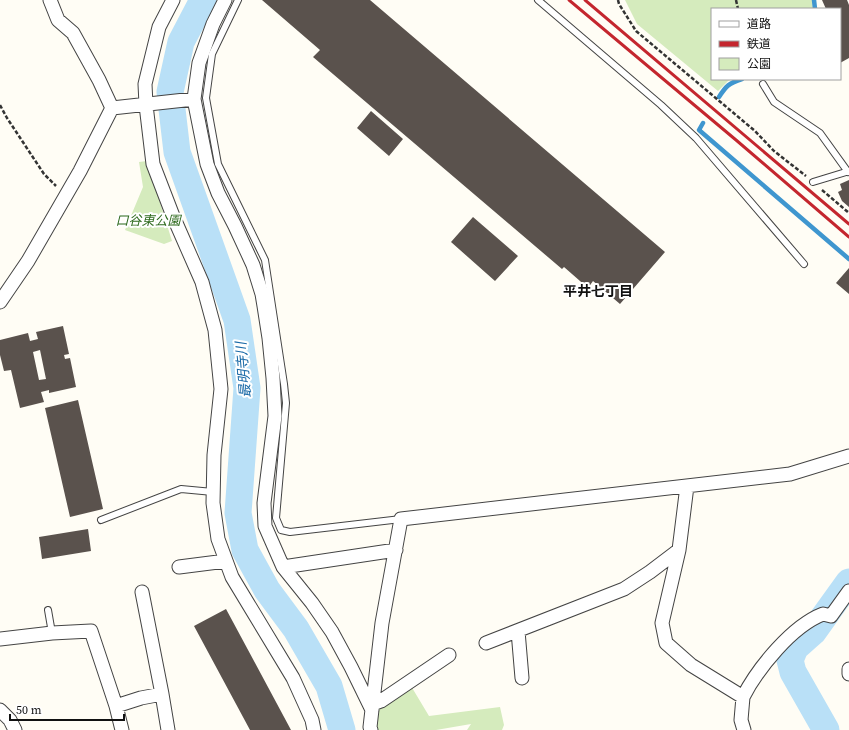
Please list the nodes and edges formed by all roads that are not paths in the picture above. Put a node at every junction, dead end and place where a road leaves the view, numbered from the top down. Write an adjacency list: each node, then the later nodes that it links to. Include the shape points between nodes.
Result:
1 (50, 0): 9 (street, via 58,20 73,32)
2 (173, 0): 8 (street, via 159,27 145,84)
3 (225, 0): 7 (street, via 213,24)
4 (238, 0): 17 (lane, via 212,54 206,98 218,164 265,260 286,403 276,518 281,530 290,532)
5 (538, 0): 12 (lane, via 696,138)
6 (763, 84): 10 (lane, via 774,102 820,133)
7 (189, 100): 8 (street); 23 (street, via 207,164 252,265 262,294 270,345 275,416 264,504 266,526)
8 (149, 104): 9 (street); 16 (street, via 153,164 202,282 215,330 221,389 214,455)
9 (112, 108): 13 (street, via 66,196 28,261)
10 (848, 172): 11 (lane)
11 (813, 182)
12 (804, 264)
13 (0, 302)
14 (849, 456): 15 (street, via 790,474)
15 (687, 486): 17 (street); 20 (street)
16 (214, 492): 18 (lane, via 181,489); 21 (street, via 218,539)
17 (401, 519): 19 (street)
18 (101, 520)
19 (396, 550): 23 (street); 38 (street, via 382,623)
20 (679, 550): 27 (street, via 624,589); 36 (street, via 662,623 666,643 691,665)
21 (226, 561): 22 (street); 43 (street, via 232,577 293,678)
22 (179, 567)
23 (283, 568): 38 (street, via 332,632)
24 (849, 591): 36 (street, via 831,616 822,614 797,630 760,670)
25 (142, 592): 35 (street)
26 (48, 610): 28 (lane)
27 (518, 631): 30 (street); 34 (street)
28 (52, 633): 29 (street); 37 (street, via 91,631)
29 (0, 639)
30 (486, 643)
31 (444, 662): 38 (street)
32 (849, 669): 33 (street)
33 (849, 674)
34 (522, 678)
35 (162, 694): 37 (street); 42 (street)
36 (743, 697): 45 (street, via 741,720)
37 (116, 706): 41 (street)
38 (372, 707): 44 (street)
39 (0, 710): 40 (street)
40 (15, 730)
41 (122, 730)
42 (168, 730)
43 (314, 730)
44 (371, 730)
45 (744, 730)

